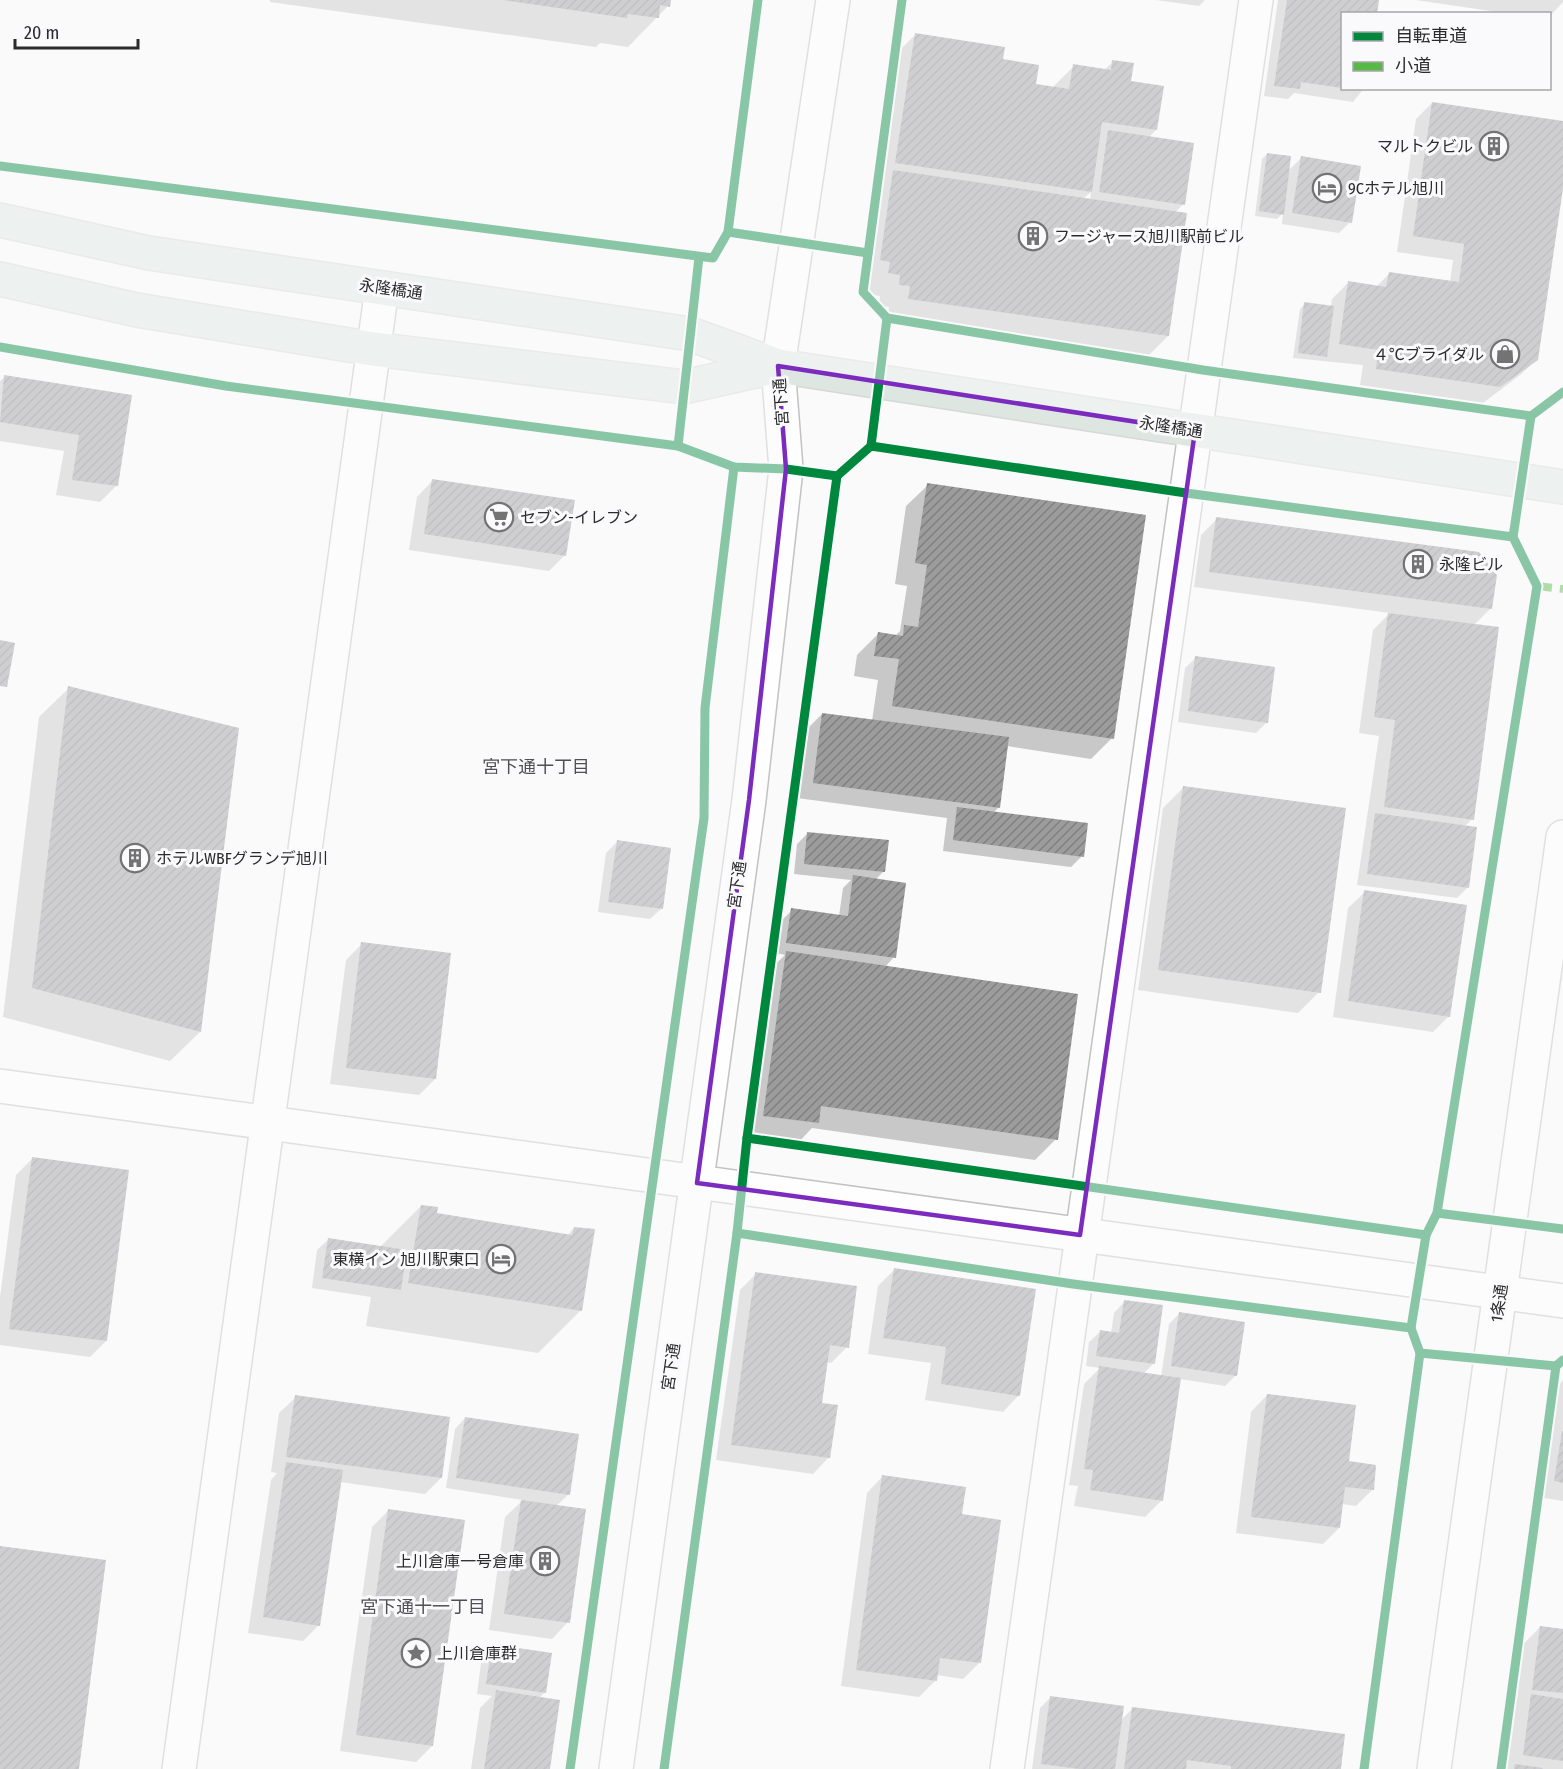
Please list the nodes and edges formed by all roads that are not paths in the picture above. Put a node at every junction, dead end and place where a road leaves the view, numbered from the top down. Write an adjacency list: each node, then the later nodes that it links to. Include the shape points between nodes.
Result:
1 (832, 0): 7 (street, 宮下通)
2 (1256, 0): 8 (street)
3 (0, 220): 5 (main road, 永隆橋通, via 149,253)
4 (0, 279): 6 (main road, 永隆橋通, via 137,310)
5 (382, 288): 6 (street); 7 (main road, 永隆橋通, via 690,334)
6 (373, 349): 7 (main road, 永隆橋通, via 684,387); 12 (street)
7 (778, 366): 8 (main road, 永隆橋通); 13 (street, 宮下通, via 786,469 748,800)
8 (1195, 430): 9 (main road, 永隆橋通); 14 (street)
9 (1563, 487)
10 (1563, 837): 15 (street, 1条通)
11 (0, 1086): 12 (street)
12 (269, 1122): 13 (street); 17 (street)
13 (696, 1183): 14 (street); 18 (street, 宮下通)
14 (1080, 1235): 15 (street); 19 (street)
15 (1500, 1293): 16 (street); 20 (street, 1条通)
16 (1563, 1301)
17 (179, 1769)
18 (616, 1769)
19 (1007, 1769)
20 (1434, 1769)

